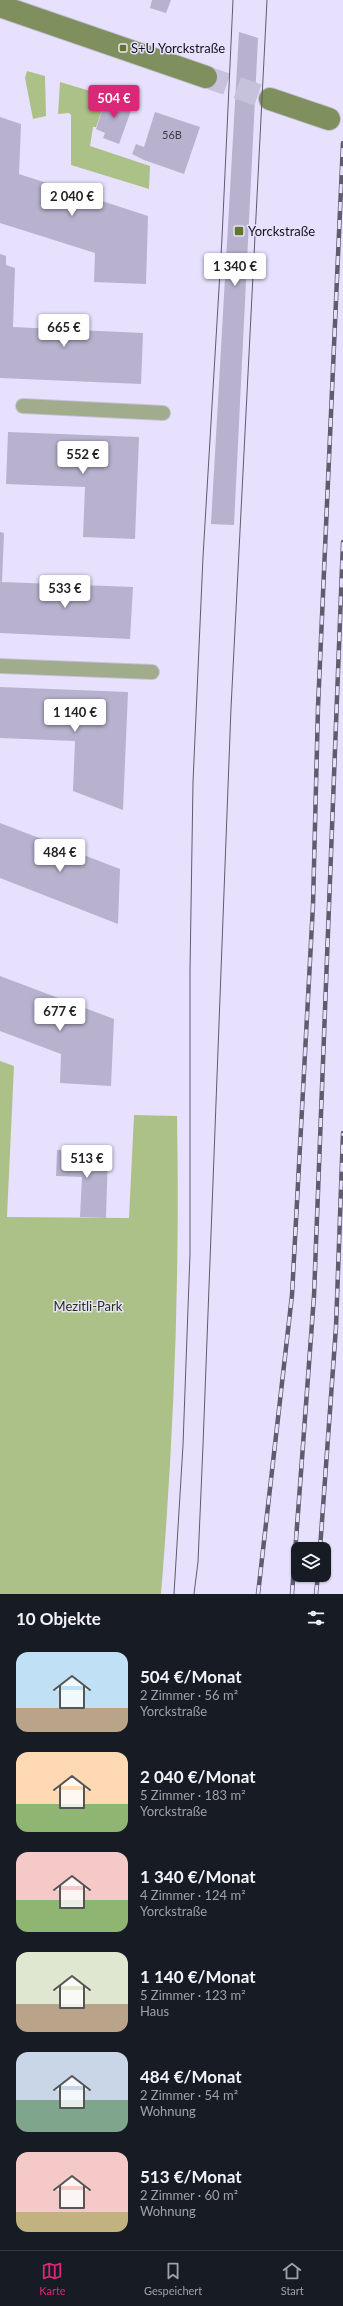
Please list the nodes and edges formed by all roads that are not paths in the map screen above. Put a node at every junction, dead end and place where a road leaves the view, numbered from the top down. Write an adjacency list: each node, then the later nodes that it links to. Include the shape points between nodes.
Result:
1 (0, 6): 2 (main road)
2 (206, 77)
3 (270, 99): 4 (main road)
4 (329, 119)
5 (23, 406): 6 (lane)
6 (163, 413)
7 (0, 666): 8 (lane)
8 (152, 672)

